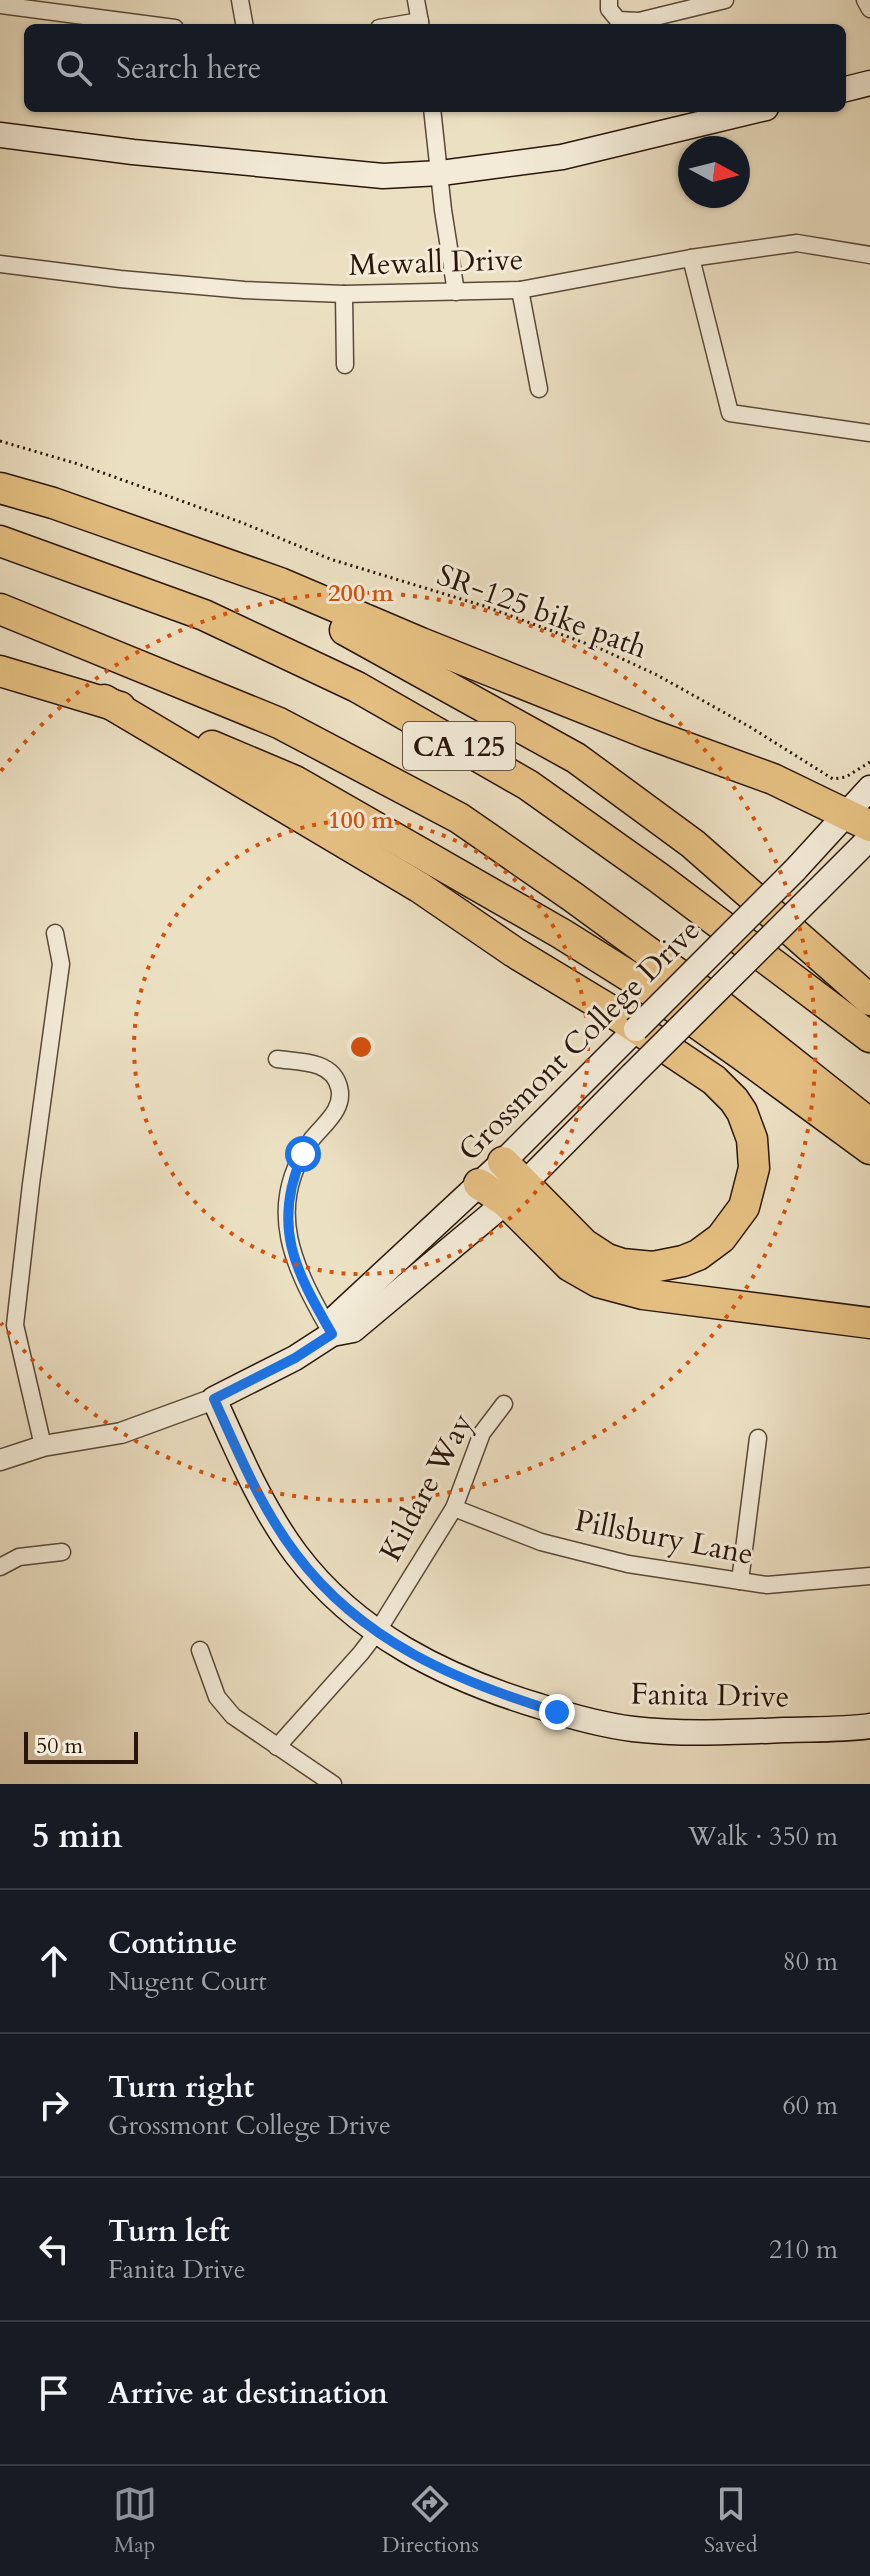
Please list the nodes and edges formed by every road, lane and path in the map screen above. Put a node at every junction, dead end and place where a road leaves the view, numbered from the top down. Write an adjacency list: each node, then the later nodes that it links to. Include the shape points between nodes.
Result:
1 (240, 0): 9 (street)
2 (416, 0): 10 (street)
3 (609, 0): 4 (street, via 618,20 639,21)
4 (725, 0)
5 (865, 0): 7 (street)
6 (0, 5): 8 (street)
7 (870, 9)
8 (145, 24)
9 (244, 24)
10 (420, 24)
11 (870, 83): 12 (main road)
12 (846, 89)
13 (433, 112): 16 (street)
14 (749, 112): 16 (main road, via 562,157)
15 (0, 135): 16 (main road, via 383,176)
16 (441, 173): 21 (street)
17 (870, 255): 18 (street, Mewall Drive, via 797,243)
18 (691, 258): 20 (street, Mewall Drive); 25 (street, via 730,413)
19 (0, 264): 22 (street, Mewall Drive, via 244,290)
20 (520, 290): 21 (street, Mewall Drive); 24 (street)
21 (456, 292): 22 (street, Mewall Drive)
22 (344, 294): 23 (street)
23 (345, 365)
24 (539, 389)
25 (870, 433)
26 (0, 441): 33 (path, SR-125 bike path, via 601,649 657,675 833,779)
27 (0, 488): 29 (highway)
28 (0, 541): 39 (highway, CA 125, via 204,615 370,694 528,785)
29 (196, 553): 35 (highway, via 773,779); 38 (highway, via 576,758 693,844)
30 (0, 609): 41 (highway, CA 125, via 279,723 459,818 711,998)
31 (0, 671): 32 (highway)
32 (104, 700): 42 (highway, via 295,781 562,934 684,1014); 45 (highway, via 419,887 702,1072 734,1100 752,1139 752,1182 738,1218 711,1247 668,1265 622,1264 595,1252)
33 (870, 762)
34 (870, 788): 35 (main road, Grossmont College Drive)
35 (857, 820): 43 (main road, Grossmont College Drive, bridge, via 795,870)
36 (870, 838): 45 (main road, Grossmont College Drive, bridge)
37 (55, 933): 51 (street, via 61,964 15,1325)
38 (870, 1000)
39 (870, 1037)
40 (277, 1059): 47 (street, via 318,1064 334,1075 341,1090 336,1114 312,1139 296,1169 287,1218 296,1266)
41 (870, 1124)
42 (870, 1149)
43 (503, 1162): 44 (main road, Grossmont College Drive); 45 (highway)
44 (479, 1184): 45 (highway); 47 (main road, Grossmont College Drive, via 335,1318)
45 (514, 1193): 46 (highway, via 570,1266 614,1287); 47 (main road, Grossmont College Drive, via 353,1330)
46 (870, 1323)
47 (332, 1334): 48 (main road, Grossmont College Drive)
48 (214, 1399): 51 (street, Grossmont College Drive, via 121,1433); 58 (main road, Fanita Drive, via 245,1467 296,1555 351,1614)
49 (504, 1404): 53 (street, Kildare Way, via 482,1433)
50 (758, 1438): 57 (street)
51 (43, 1446): 52 (street, Grossmont College Drive)
52 (0, 1460)
53 (454, 1508): 57 (street, Pillsbury Lane, via 541,1542 628,1564); 58 (street, Kildare Way)
54 (62, 1552): 55 (street, via 19,1557)
55 (0, 1567)
56 (870, 1576): 57 (street, Pillsbury Lane, via 767,1585)
57 (740, 1581)
58 (377, 1632): 60 (main road, Fanita Drive, via 412,1655 487,1689 632,1729 691,1733); 61 (street, Kildare Way)
59 (200, 1650): 61 (street, via 217,1697 233,1716)
60 (870, 1726)
61 (277, 1747): 62 (street)
62 (333, 1784)

